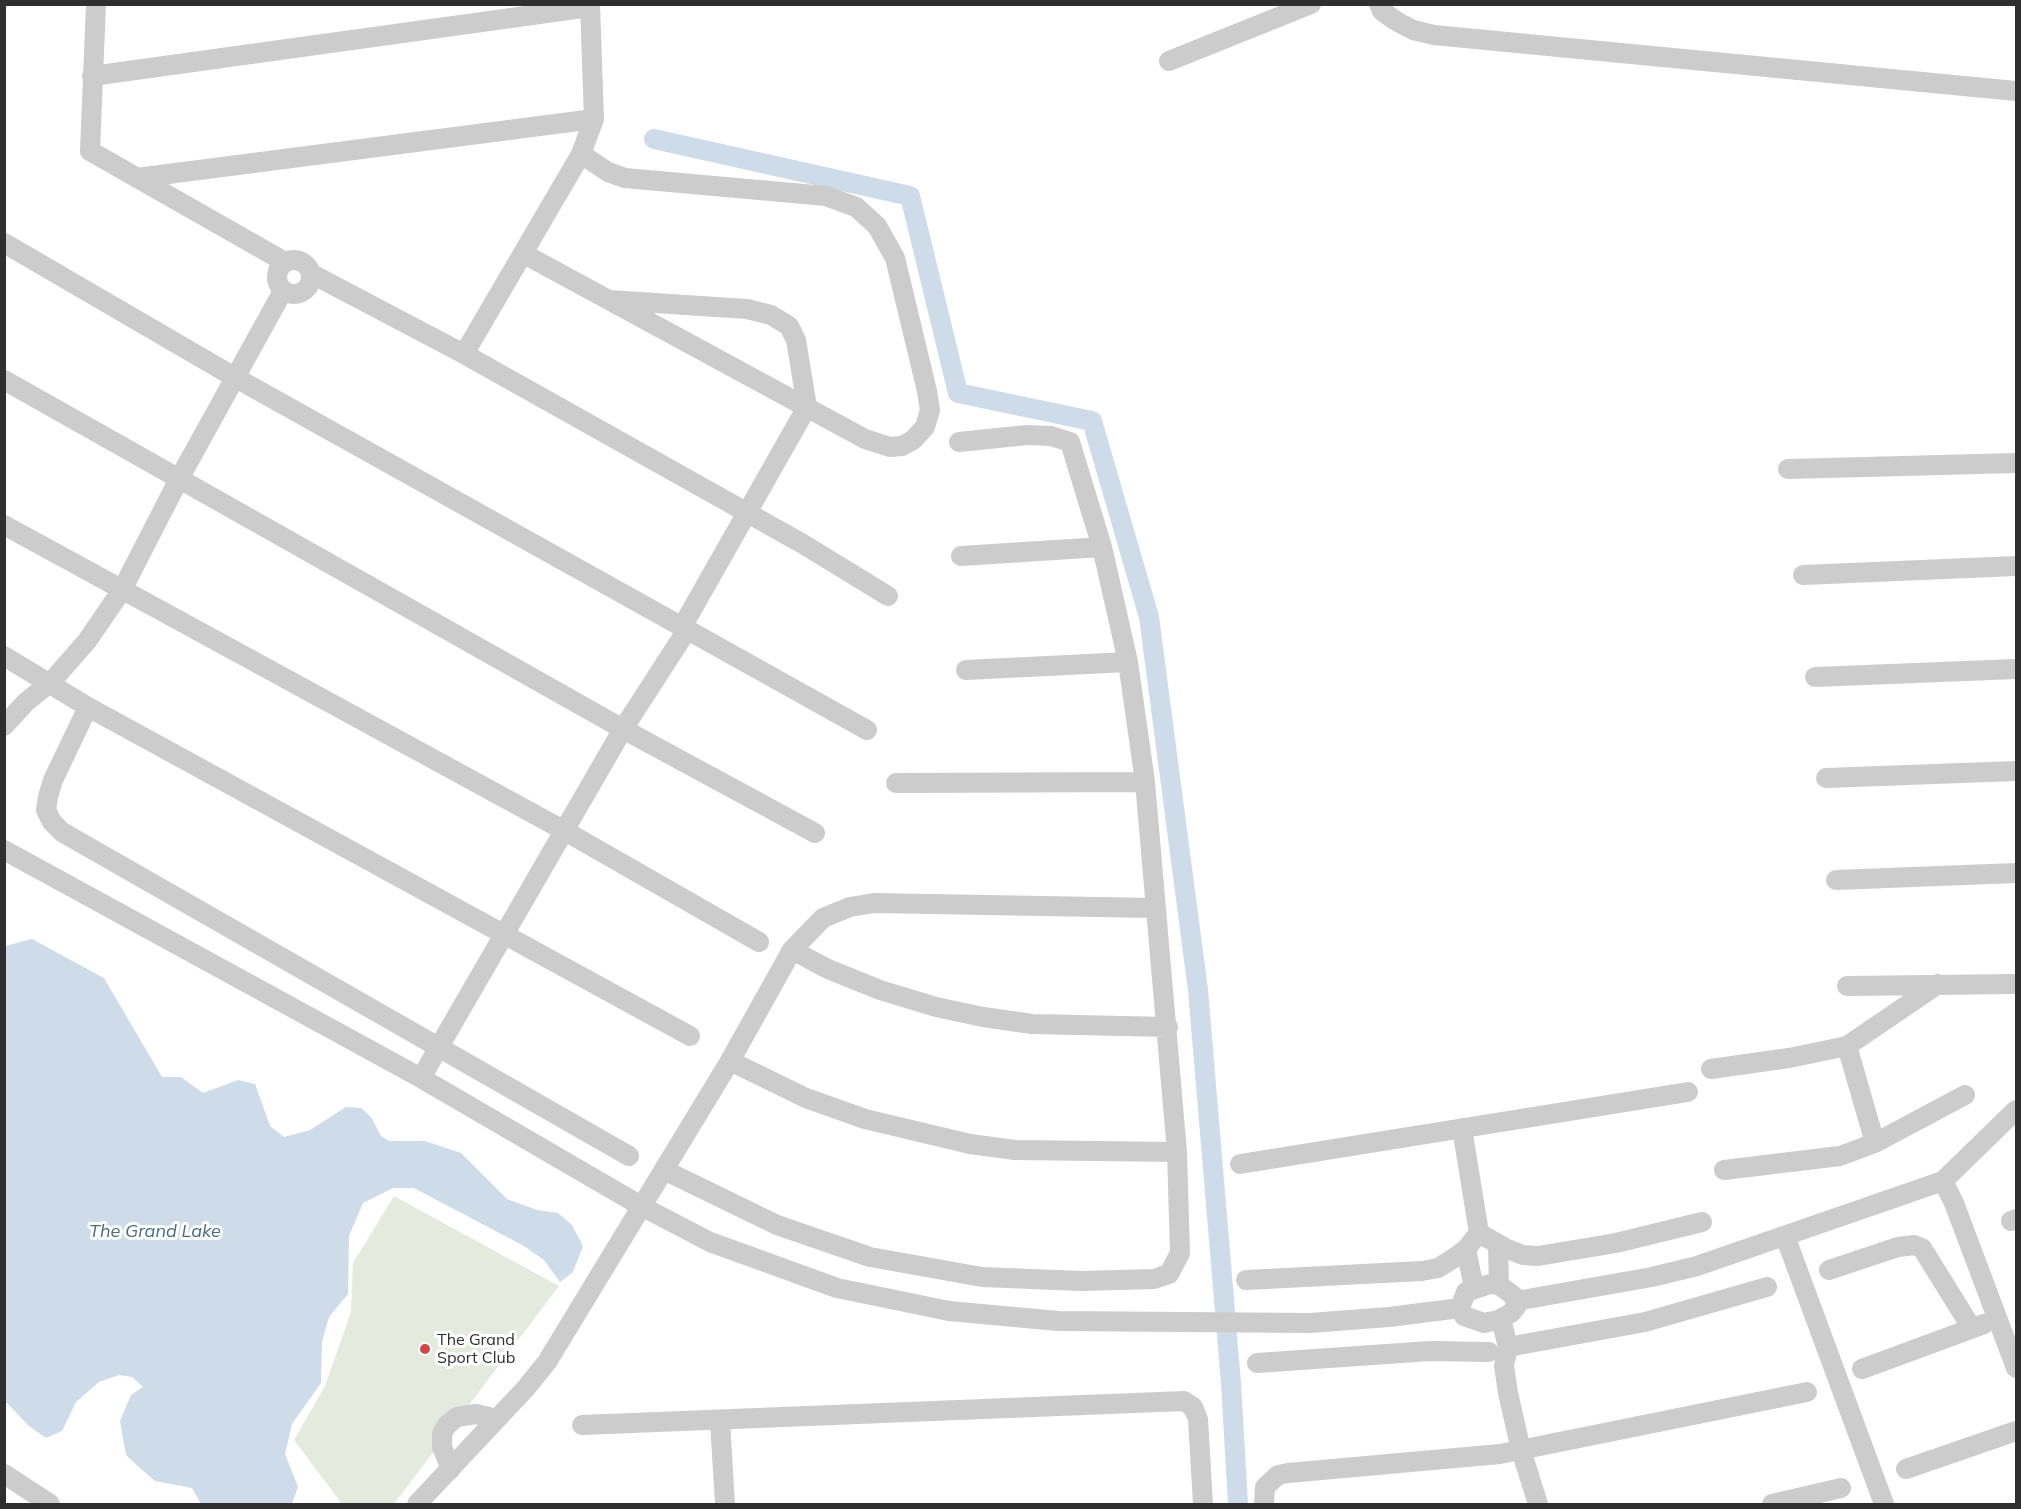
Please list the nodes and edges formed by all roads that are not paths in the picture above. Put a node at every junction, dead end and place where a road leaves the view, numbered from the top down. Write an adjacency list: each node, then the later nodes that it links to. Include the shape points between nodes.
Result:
1 (96, 4): 6 (street)
2 (1311, 4): 5 (street)
3 (1379, 4): 7 (street, via 1396,21 1434,35)
4 (590, 6): 6 (street); 8 (street)
5 (1169, 61)
6 (92, 76): 10 (street, via 88,148)
7 (2016, 91)
8 (594, 118): 9 (street); 10 (street)
9 (581, 154): 12 (street); 20 (street, via 625,178 826,196 856,207 877,226 895,258 927,392 930,410 925,427 913,440 890,447 865,439)
10 (136, 178): 13 (street)
11 (4, 243): 18 (street)
12 (524, 254): 16 (street); 17 (street)
13 (285, 262): 14 (street, via 302,261); 15 (street, via 276,276)
14 (312, 274): 15 (street, via 307,290 299,294); 17 (street)
15 (283, 291): 18 (street)
16 (609, 300): 20 (street); 20 (street, via 747,309 771,315 789,326 796,340)
17 (464, 354): 25 (street)
18 (236, 378): 24 (street); 33 (street)
19 (4, 380): 24 (street)
20 (807, 407): 25 (street)
21 (959, 442): 27 (street, via 1027,435 1070,442)
22 (2016, 463): 23 (street)
23 (1788, 469)
24 (179, 479): 31 (street); 42 (street)
25 (747, 513): 32 (street); 33 (street, via 686,620)
26 (4, 525): 31 (street)
27 (1102, 547): 28 (street); 35 (street)
28 (961, 556)
29 (2016, 566): 30 (street)
30 (1803, 575)
31 (122, 590): 39 (street, via 87,641); 48 (street)
32 (888, 596)
33 (687, 630): 42 (street); 43 (street)
34 (4, 656): 39 (street)
35 (1128, 662): 37 (street); 46 (street)
36 (2016, 669): 38 (street)
37 (966, 670)
38 (1815, 677)
39 (51, 682): 40 (street); 41 (street)
40 (88, 707): 54 (street); 62 (street, via 53,780 46,810 62,832)
41 (4, 726)
42 (623, 729): 48 (street); 49 (street)
43 (867, 730)
44 (2016, 771): 45 (street)
45 (1826, 778)
46 (1145, 782): 47 (street); 53 (street)
47 (896, 783)
48 (565, 831): 54 (street); 55 (street)
49 (815, 833)
50 (4, 850): 66 (street)
51 (2016, 873): 52 (street)
52 (1836, 880)
53 (1155, 908): 56 (street, via 874,903 823,918); 60 (street)
54 (505, 934): 61 (street); 62 (street)
55 (759, 942)
56 (792, 950): 60 (street, via 880,990 983,1017 1032,1024); 64 (street)
57 (1938, 984): 58 (street); 59 (street); 63 (street)
58 (2016, 984)
59 (1847, 986)
60 (1168, 1027): 72 (street)
61 (690, 1036)
62 (441, 1046): 66 (street); 73 (street)
63 (1847, 1046): 65 (street); 71 (street)
64 (730, 1061): 72 (street, via 806,1098 865,1119 970,1144 1015,1150); 75 (street)
65 (1711, 1069)
66 (421, 1078): 78 (street)
67 (1688, 1092): 70 (street)
68 (1965, 1095): 71 (street)
69 (2016, 1110): 77 (street)
70 (1462, 1128): 74 (street); 80 (street)
71 (1875, 1143): 76 (street, via 1840,1156)
72 (1177, 1152): 75 (street, via 1180,1253 1169,1274 1144,1279 982,1277 870,1257 777,1224)
73 (628, 1156)
74 (1240, 1164)
75 (664, 1170): 78 (street)
76 (1724, 1170)
77 (1943, 1181): 81 (street); 91 (street)
78 (641, 1206): 90 (street, via 710,1242 837,1288 949,1311 1058,1321 1310,1323); 99 (street, via 547,1362)
79 (1701, 1222): 82 (street, via 1616,1243 1538,1256 1523,1255)
80 (1479, 1233): 82 (street); 83 (street)
81 (1785, 1236): 89 (street, via 1652,1277); 116 (street)
82 (1498, 1244): 86 (street)
83 (1466, 1250): 85 (street, via 1438,1268 1422,1271); 88 (street)
84 (1829, 1270): 93 (street, via 1898,1247 1922,1248)
85 (1246, 1280)
86 (1499, 1285): 88 (street); 89 (street)
87 (1767, 1287): 94 (street, via 1645,1322 1563,1336)
88 (1474, 1288): 90 (street, via 1466,1293)
89 (1515, 1301): 92 (street, via 1511,1313)
90 (1461, 1308): 92 (street, via 1464,1316)
91 (1999, 1320): 93 (street); 96 (street)
92 (1493, 1321): 94 (street)
93 (1971, 1327): 97 (street)
94 (1500, 1355): 95 (street, via 1430,1352); 103 (street)
95 (1257, 1363)
96 (2016, 1368)
97 (1862, 1369)
98 (1807, 1392): 103 (street)
99 (497, 1419): 104 (street); 104 (street, via 476,1414 457,1417 447,1425 442,1447)
100 (720, 1421): 101 (street); 110 (street); 112 (street, via 1184,1401 1193,1407 1198,1419)
101 (582, 1425)
102 (2016, 1431): 105 (street)
103 (1521, 1450): 113 (street, via 1278,1475 1265,1486); 114 (street)
104 (451, 1469): 109 (street)
105 (1906, 1469)
106 (4, 1474): 108 (street)
107 (1841, 1488): 115 (street)
108 (50, 1504)
109 (417, 1504)
110 (725, 1504)
111 (1197, 1504): 112 (street)
112 (1203, 1504)
113 (1264, 1504)
114 (1538, 1504)
115 (1772, 1504)
116 (1884, 1504)

